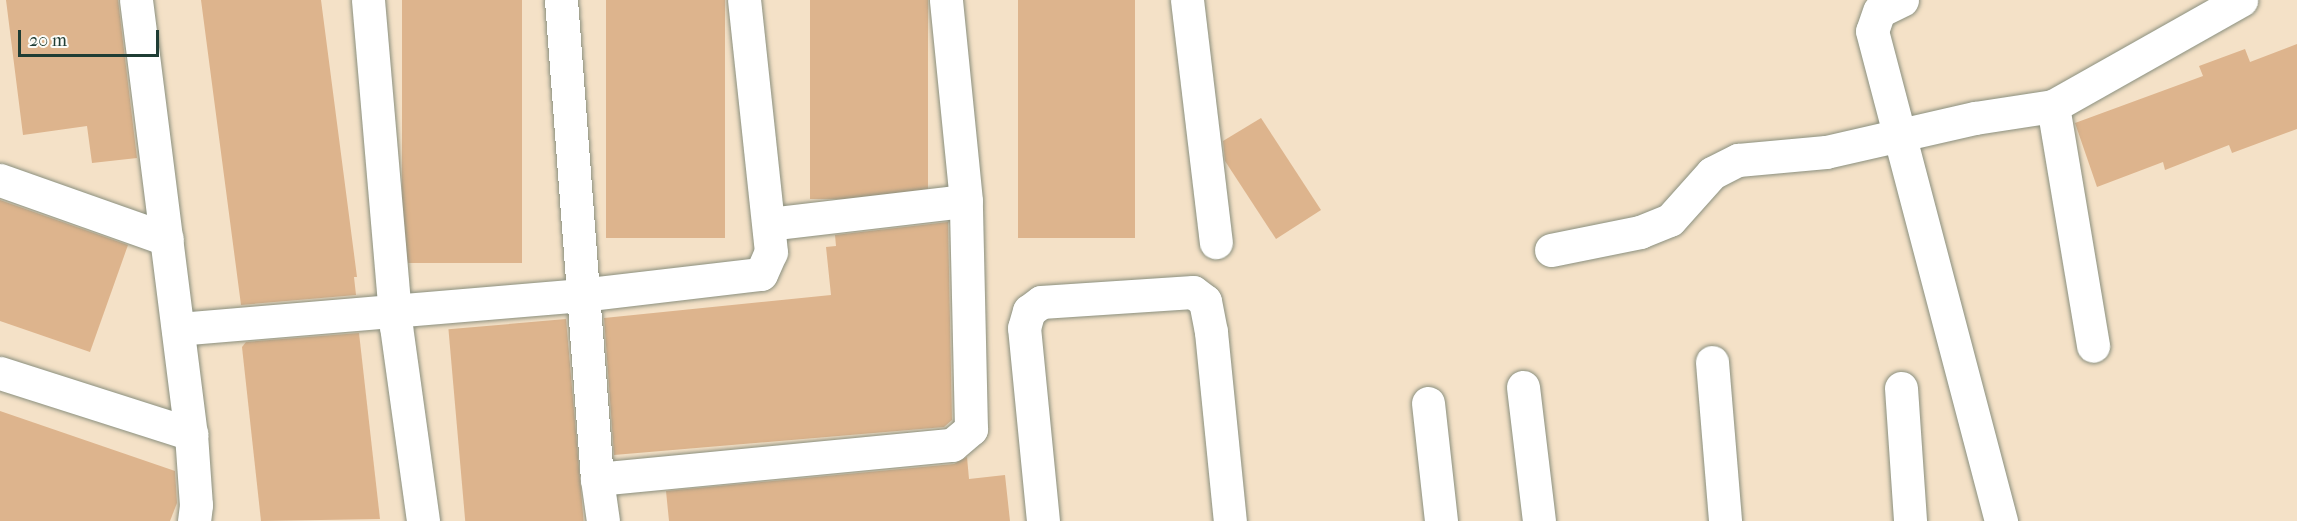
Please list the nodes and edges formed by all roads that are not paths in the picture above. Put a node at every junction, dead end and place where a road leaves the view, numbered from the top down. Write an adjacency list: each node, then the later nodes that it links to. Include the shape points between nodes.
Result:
1 (136, 0): 14 (street)
2 (368, 0): 18 (street)
3 (561, 0): 17 (street)
4 (744, 0): 13 (street)
5 (946, 0): 12 (street)
6 (1187, 0): 15 (street)
7 (1902, 0): 10 (street, via 1875,15 1872,32)
8 (2241, 0): 9 (street)
9 (2053, 106): 10 (street, via 1975,118); 20 (street)
10 (1903, 137): 16 (street, via 1826,152 1738,160 1712,173 1670,220 1640,232); 37 (street)
11 (0, 180): 14 (street)
12 (966, 201): 13 (street); 27 (street, via 971,429 952,445)
13 (769, 224): 17 (street, via 771,252 761,273)
14 (167, 239): 19 (street)
15 (1216, 242)
16 (1551, 250)
17 (581, 295): 18 (street); 27 (street)
18 (395, 312): 19 (street); 29 (street)
19 (178, 328): 26 (street)
20 (2093, 346)
21 (1712, 362): 35 (street)
22 (0, 373): 26 (street)
23 (1524, 387): 34 (street)
24 (1901, 388): 36 (street)
25 (1428, 403): 33 (street)
26 (191, 434): 28 (street)
27 (597, 479): 30 (street)
28 (194, 521)
29 (423, 521)
30 (603, 521)
31 (1043, 521): 32 (street, via 1024,328 1029,312 1041,302 1193,292 1205,301 1211,332)
32 (1230, 521)
33 (1441, 521)
34 (1539, 521)
35 (1725, 521)
36 (1910, 521)
37 (2001, 521)

